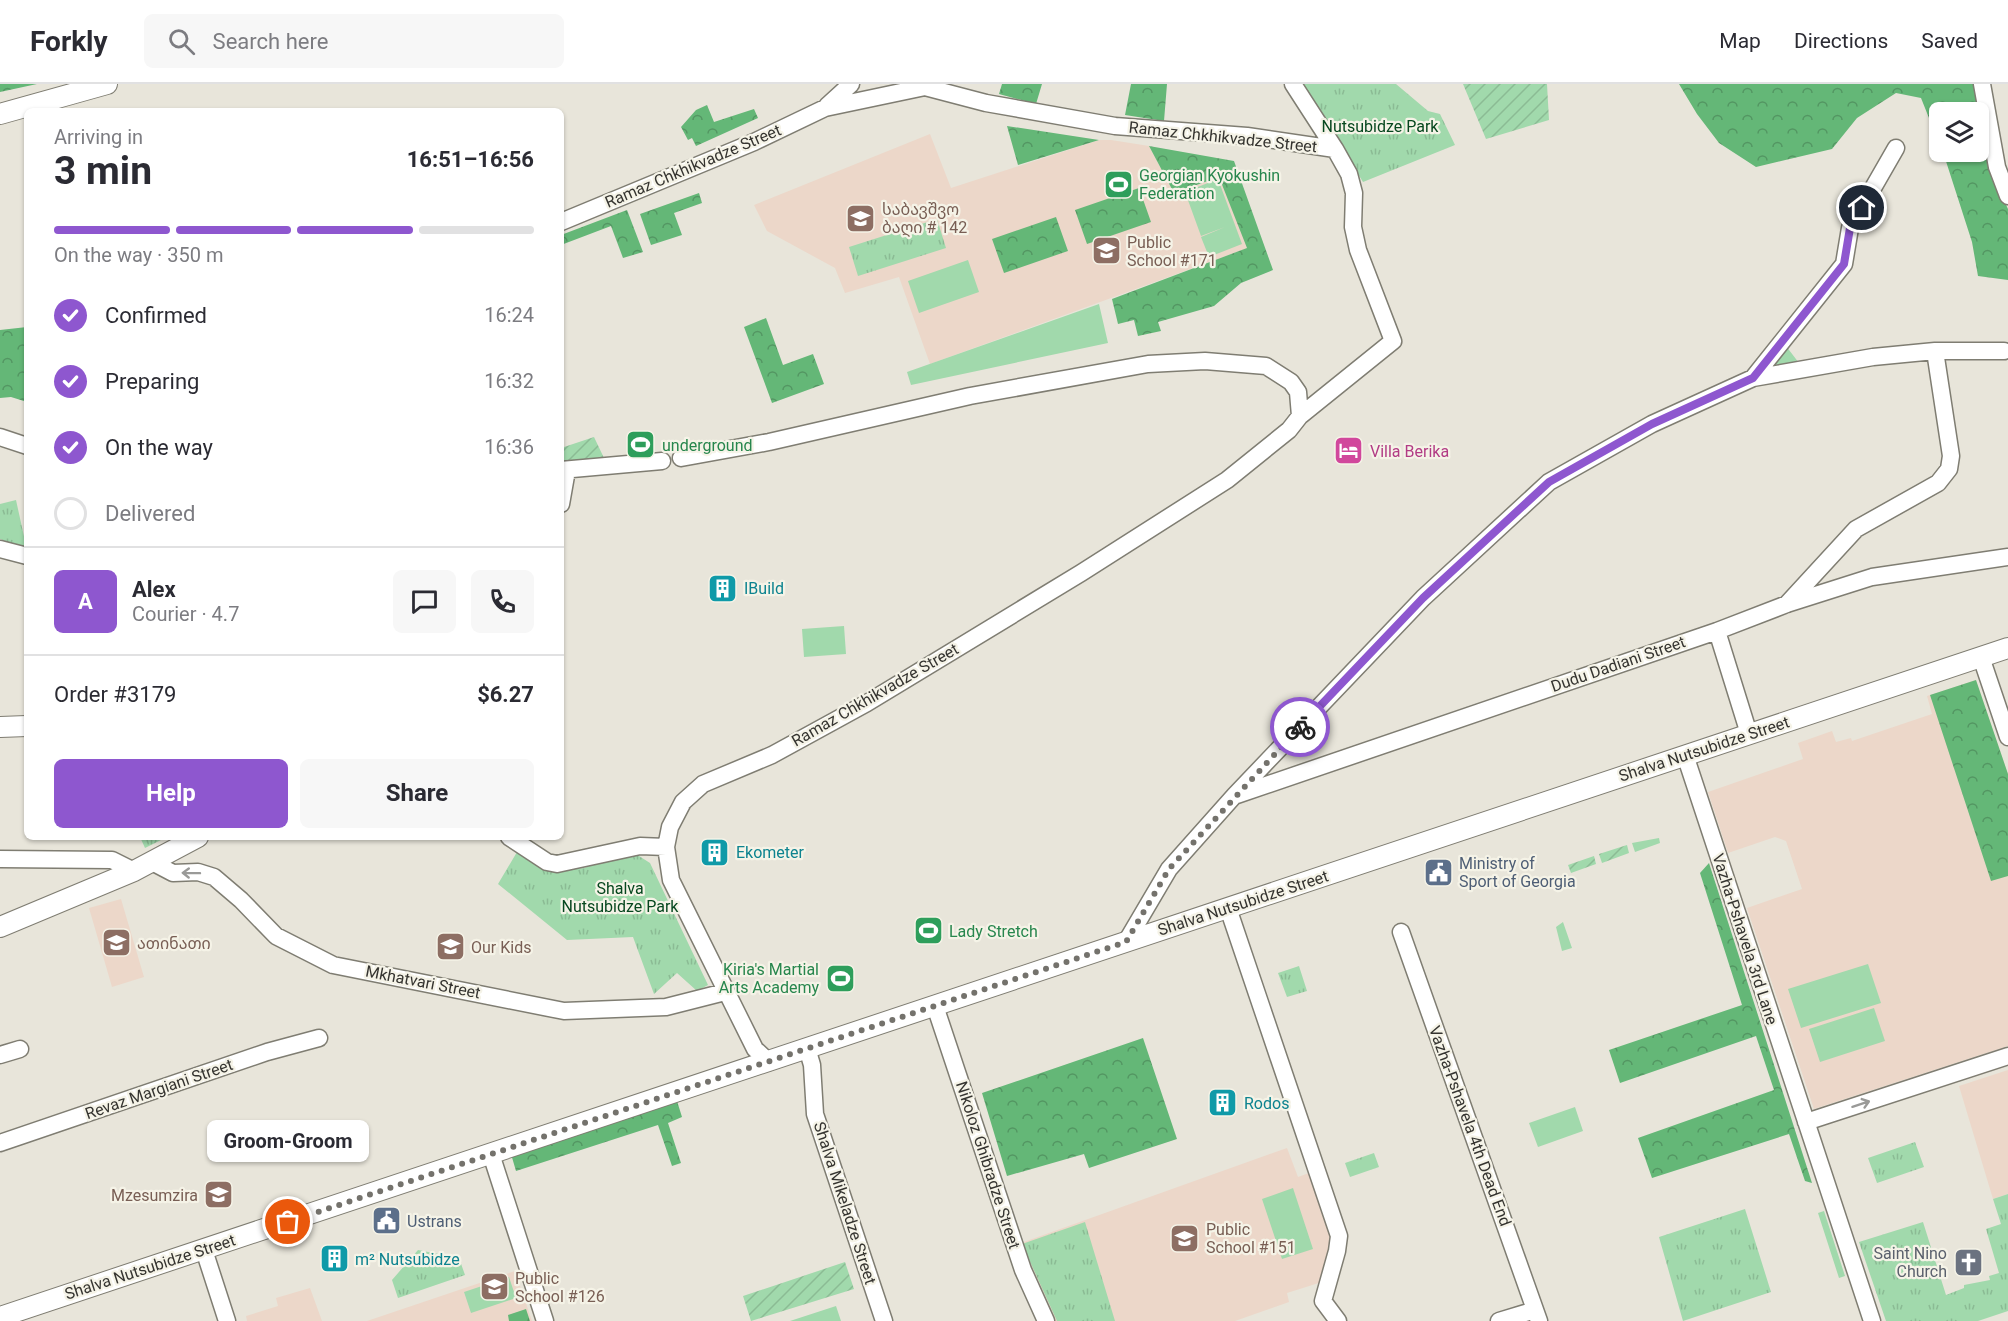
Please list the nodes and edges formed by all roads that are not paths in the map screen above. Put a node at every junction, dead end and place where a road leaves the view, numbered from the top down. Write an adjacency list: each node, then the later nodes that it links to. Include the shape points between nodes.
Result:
1 (107, 84): 8 (main road)
2 (851, 84): 7 (street, Ramaz Chkhikvadze Street)
3 (880, 84): 6 (street, Ramaz Chkhikvadze Street)
4 (1293, 84): 10 (street)
5 (1982, 84): 11 (street, via 1997,167)
6 (899, 91): 7 (street, Ramaz Chkhikvadze Street); 10 (street, Ramaz Chkhikvadze Street, via 925,87 986,103 1127,128 1247,136)
7 (825, 108): 12 (street, Ramaz Chkhikvadze Street, via 754,142)
8 (0, 114)
9 (1896, 148): 15 (street, via 1850,228 1844,264)
10 (1335, 149): 16 (street, Ramaz Chkhikvadze Street, via 1354,193 1353,227 1358,250 1393,341)
11 (2008, 196)
12 (564, 221)
13 (1935, 351): 14 (street); 15 (street, via 1873,357); 25 (street, via 1951,456 1949,469 1938,483 1856,529)
14 (2004, 351)
15 (1753, 378): 34 (street, via 1652,424 1549,482 1423,598)
16 (1300, 416): 19 (street, via 1298,392 1291,382 1266,366 1205,361 1148,364 970,396); 37 (street, Ramaz Chkhikvadze Street, via 1289,430 1227,480 1081,573 867,703 772,755 703,784 683,802 670,827)
17 (0, 436): 18 (street)
18 (24, 445)
19 (681, 458)
20 (662, 461): 21 (street)
21 (564, 470)
22 (0, 549): 23 (street)
23 (24, 555)
24 (2008, 557): 25 (street, Dudu Dadiani Street, via 1872,577)
25 (1787, 603): 26 (street, Dudu Dadiani Street)
26 (1717, 631): 31 (street); 34 (street, Dudu Dadiani Street)
27 (2008, 648): 28 (main road, Shalva Nutsubidze Street)
28 (1981, 657): 31 (main road, Shalva Nutsubidze Street); 32 (street)
29 (24, 726): 30 (main road)
30 (0, 727)
31 (1749, 734): 33 (main road, Shalva Nutsubidze Street)
32 (2008, 737)
33 (1685, 755): 40 (main road, Shalva Nutsubidze Street); 52 (street, Vazha-Pshavela 3rd Lane)
34 (1234, 796): 43 (street, via 1169,869)
35 (192, 840): 39 (main road)
36 (513, 840): 37 (street, via 546,862 556,864 640,846)
37 (666, 847): 44 (street, Ramaz Chkhikvadze Street, via 671,880)
38 (0, 859): 39 (street, Mkhatvari Street, via 112,860)
39 (143, 866): 41 (main road); 44 (street, Mkhatvari Street, one-way to 39, via 666,1007 564,1011 333,965 276,936 214,877)
40 (1228, 908): 43 (main road, Shalva Nutsubidze Street); 62 (street, via 1339,1236 1323,1301)
41 (0, 927)
42 (1401, 932): 56 (street, Vazha-Pshavela 4th Dead End)
43 (1126, 942): 45 (main road, Shalva Nutsubidze Street)
44 (725, 992): 51 (street, Ramaz Chkhikvadze Street, via 755,1049)
45 (935, 1006): 47 (main road, Shalva Nutsubidze Street); 61 (street, Nikoloz Ghibradze Street, via 1023,1270)
46 (319, 1038): 53 (street, Revaz Margiani Street)
47 (807, 1048): 51 (main road, Shalva Nutsubidze Street); 60 (street, Shalva Mikeladze Street, via 815,1114)
48 (20, 1049): 49 (street)
49 (0, 1055)
50 (2008, 1056): 52 (street, one-way to 50)
51 (769, 1062): 54 (main road, Shalva Nutsubidze Street)
52 (1806, 1122): 64 (street, Vazha-Pshavela 3rd Lane)
53 (0, 1143)
54 (491, 1154): 55 (main road, Shalva Nutsubidze Street); 59 (street)
55 (204, 1250): 57 (main road, Shalva Nutsubidze Street); 58 (street)
56 (1537, 1315): 63 (street)
57 (0, 1317)
58 (227, 1321)
59 (545, 1321)
60 (884, 1321)
61 (1046, 1321)
62 (1338, 1321)
63 (1498, 1321)
64 (1872, 1321)

